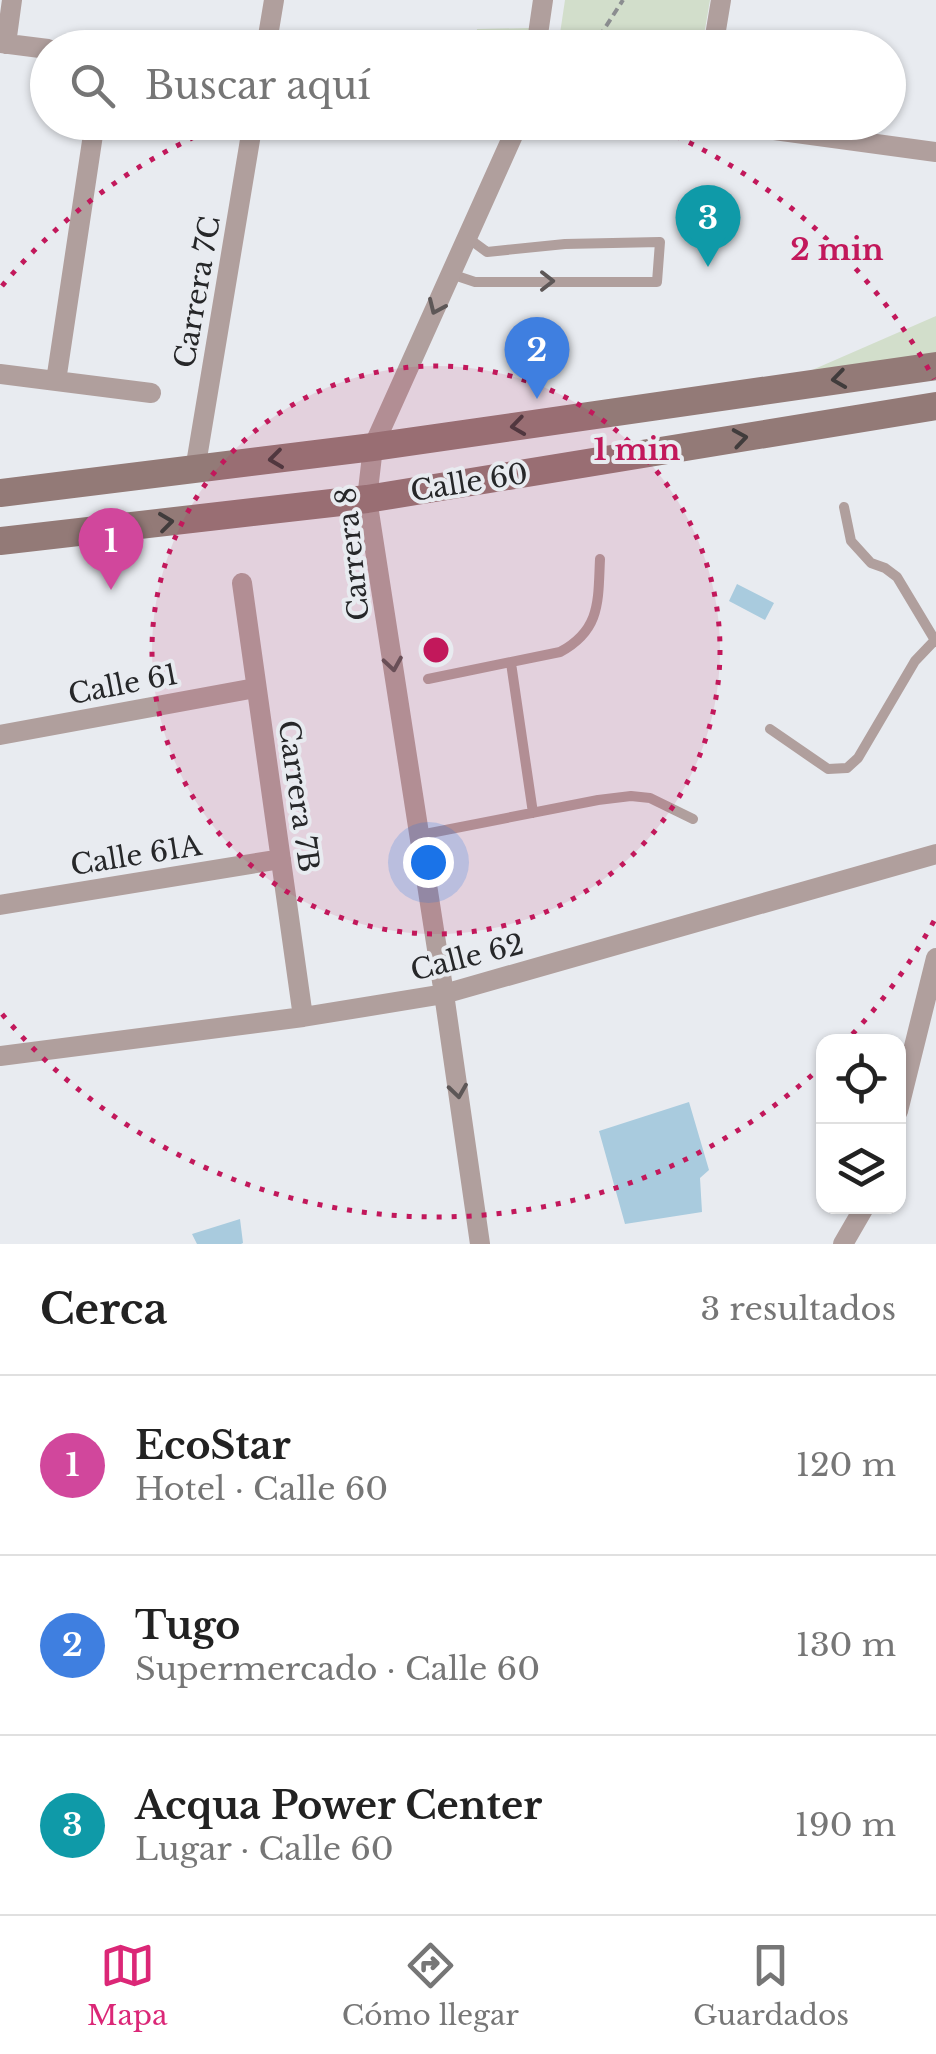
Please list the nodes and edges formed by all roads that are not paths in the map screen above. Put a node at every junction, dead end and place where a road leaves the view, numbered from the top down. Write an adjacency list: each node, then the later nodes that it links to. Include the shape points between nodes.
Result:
1 (12, 0): 8 (street)
2 (274, 0): 5 (street)
3 (543, 0): 6 (street)
4 (721, 0): 7 (street)
5 (269, 30)
6 (539, 30)
7 (715, 30)
8 (3, 44): 9 (street)
9 (30, 47)
10 (92, 140): 19 (street)
11 (250, 140): 23 (street, Carrera 7C)
12 (511, 140): 15 (street, Carrera 8)
13 (848, 140): 14 (street)
14 (936, 152)
15 (468, 238): 16 (street, Carrera 8); 16 (lane, one-way to 15, via 474,282 657,282 660,242 487,252)
16 (451, 274): 22 (street, Carrera 8, one-way to 22)
17 (936, 366): 22 (main road, Calle 60, one-way to 22)
18 (0, 374): 19 (street)
19 (56, 381): 20 (street)
20 (151, 393)
21 (936, 406): 25 (main road, Calle 60, one-way to 21)
22 (373, 447): 23 (main road, Calle 60, one-way to 23); 25 (street, Carrera 8)
23 (195, 470): 24 (main road, Calle 60)
24 (0, 494)
25 (368, 499): 27 (main road, Calle 60, one-way to 25); 38 (street, Carrera 8, one-way to 38)
26 (844, 507): 30 (lane, via 851,541 897,577)
27 (0, 541)
28 (600, 559): 31 (lane, via 598,604 578,642)
29 (242, 582): 33 (street, Carrera 7B)
30 (936, 640): 34 (lane, via 846,768 828,769)
31 (510, 663): 32 (lane); 36 (lane)
32 (428, 679)
33 (255, 688): 35 (street, Calle 61); 40 (street, Carrera 7B)
34 (770, 730)
35 (0, 735)
36 (533, 813): 37 (lane, via 631,796); 38 (lane)
37 (693, 819)
38 (419, 835): 43 (street, Carrera 8)
39 (936, 854): 43 (street, Calle 62)
40 (281, 859): 41 (street, Calle 61A); 44 (street, Carrera 7B)
41 (0, 905)
42 (936, 958): 46 (street)
43 (444, 994): 44 (street, Calle 62); 48 (street, Carrera 8, one-way to 48)
44 (304, 1017): 45 (street, Calle 62)
45 (0, 1056)
46 (906, 1079)
47 (860, 1214): 49 (street)
48 (480, 1244)
49 (843, 1244)

